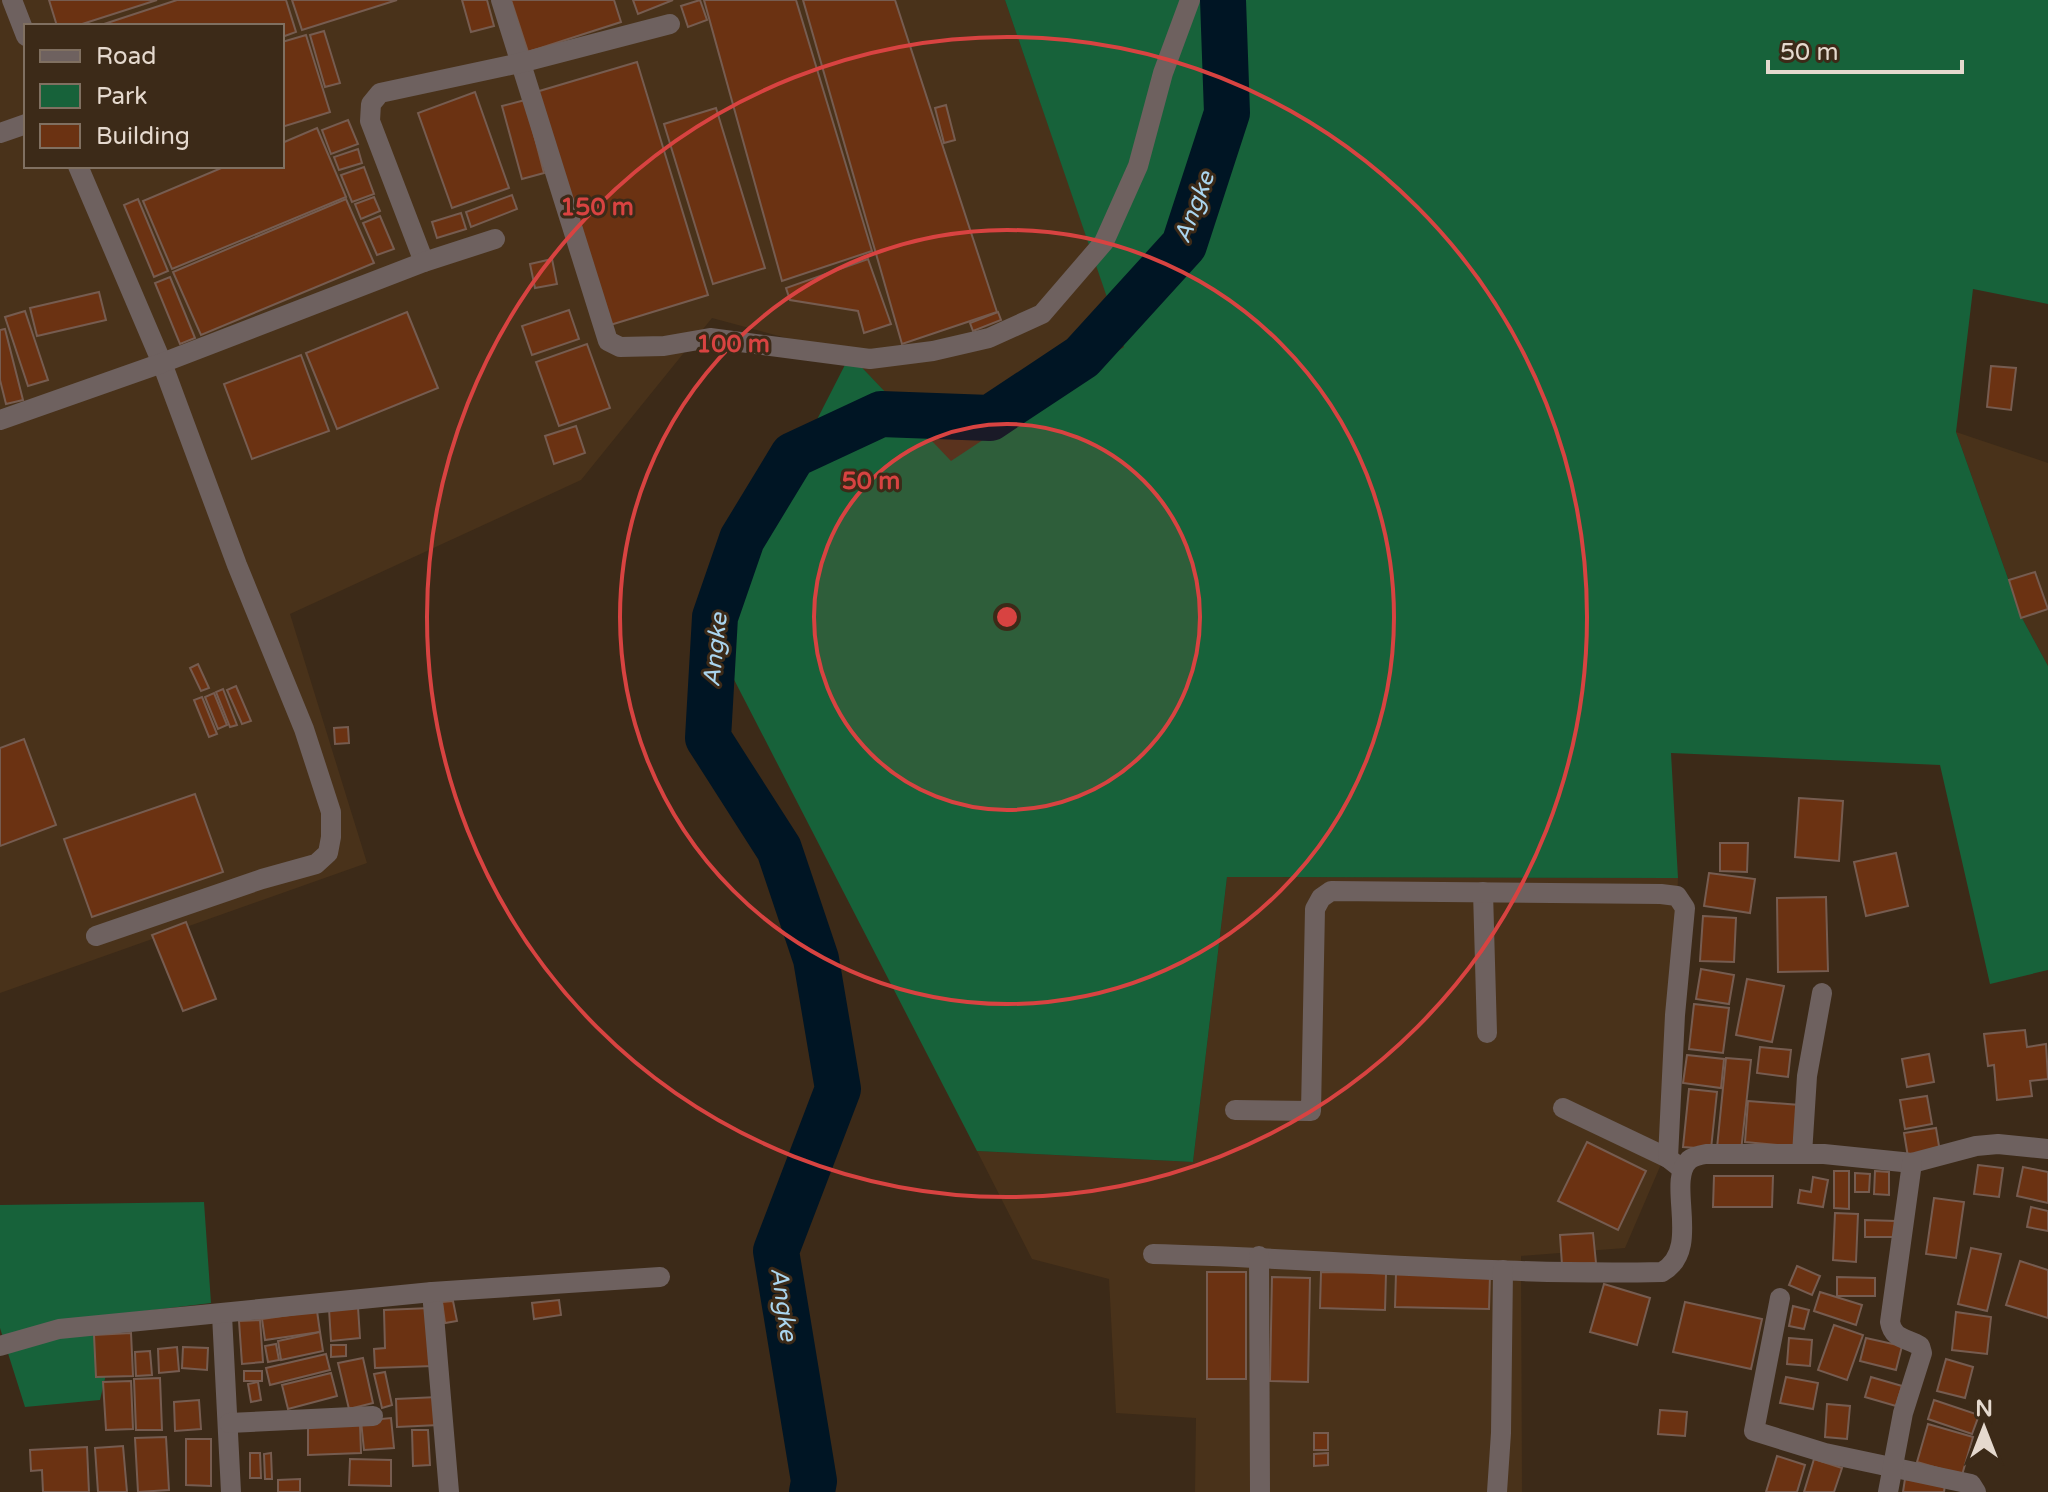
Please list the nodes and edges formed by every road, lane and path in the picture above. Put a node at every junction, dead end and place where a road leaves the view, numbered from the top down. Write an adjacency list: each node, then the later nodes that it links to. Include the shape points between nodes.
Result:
1 (12, 0): 5 (street)
2 (501, 0): 6 (street)
3 (1190, 0): 6 (street, via 1138,166 1104,242 1072,282 1042,314 989,338 870,359 710,338 664,346 620,347 608,341)
4 (670, 24): 6 (street)
5 (24, 31)
6 (520, 63): 11 (street, via 380,93 371,104 370,121)
7 (24, 125): 8 (street)
8 (0, 133)
9 (79, 168): 12 (street)
10 (495, 239): 11 (street)
11 (424, 262): 12 (street)
12 (162, 363): 13 (street); 15 (street, via 304,729 331,812 331,837 328,853 316,864)
13 (0, 420)
14 (1483, 892): 17 (street); 19 (street, via 1331,891 1321,898 1315,909 1311,1111); 22 (street, via 1677,896 1685,908 1675,1015)
15 (96, 936)
16 (1822, 993): 21 (street, via 1807,1076)
17 (1487, 1033)
18 (1563, 1108): 22 (street)
19 (1235, 1110)
20 (2048, 1149): 23 (street, via 1976,1146)
21 (1802, 1154): 22 (street, via 1706,1154); 23 (street)
22 (1675, 1163): 26 (street, via 1681,1245 1673,1266 1662,1272)
23 (1912, 1163): 34 (street, via 1890,1322 1898,1337 1916,1343 1922,1353 1903,1413)
24 (1153, 1254): 25 (street)
25 (1259, 1256): 26 (street); 37 (street)
26 (1503, 1270): 38 (street)
27 (660, 1277): 28 (street)
28 (432, 1292): 30 (street); 36 (street)
29 (1780, 1298): 34 (street, via 1754,1431)
30 (222, 1315): 31 (street, via 59,1329); 33 (street)
31 (0, 1346)
32 (373, 1416): 33 (street)
33 (229, 1423): 35 (street)
34 (1894, 1467): 39 (street); 40 (street, via 1971,1484)
35 (231, 1492)
36 (449, 1492)
37 (1260, 1492)
38 (1497, 1492)
39 (1888, 1492)
40 (1976, 1492)

